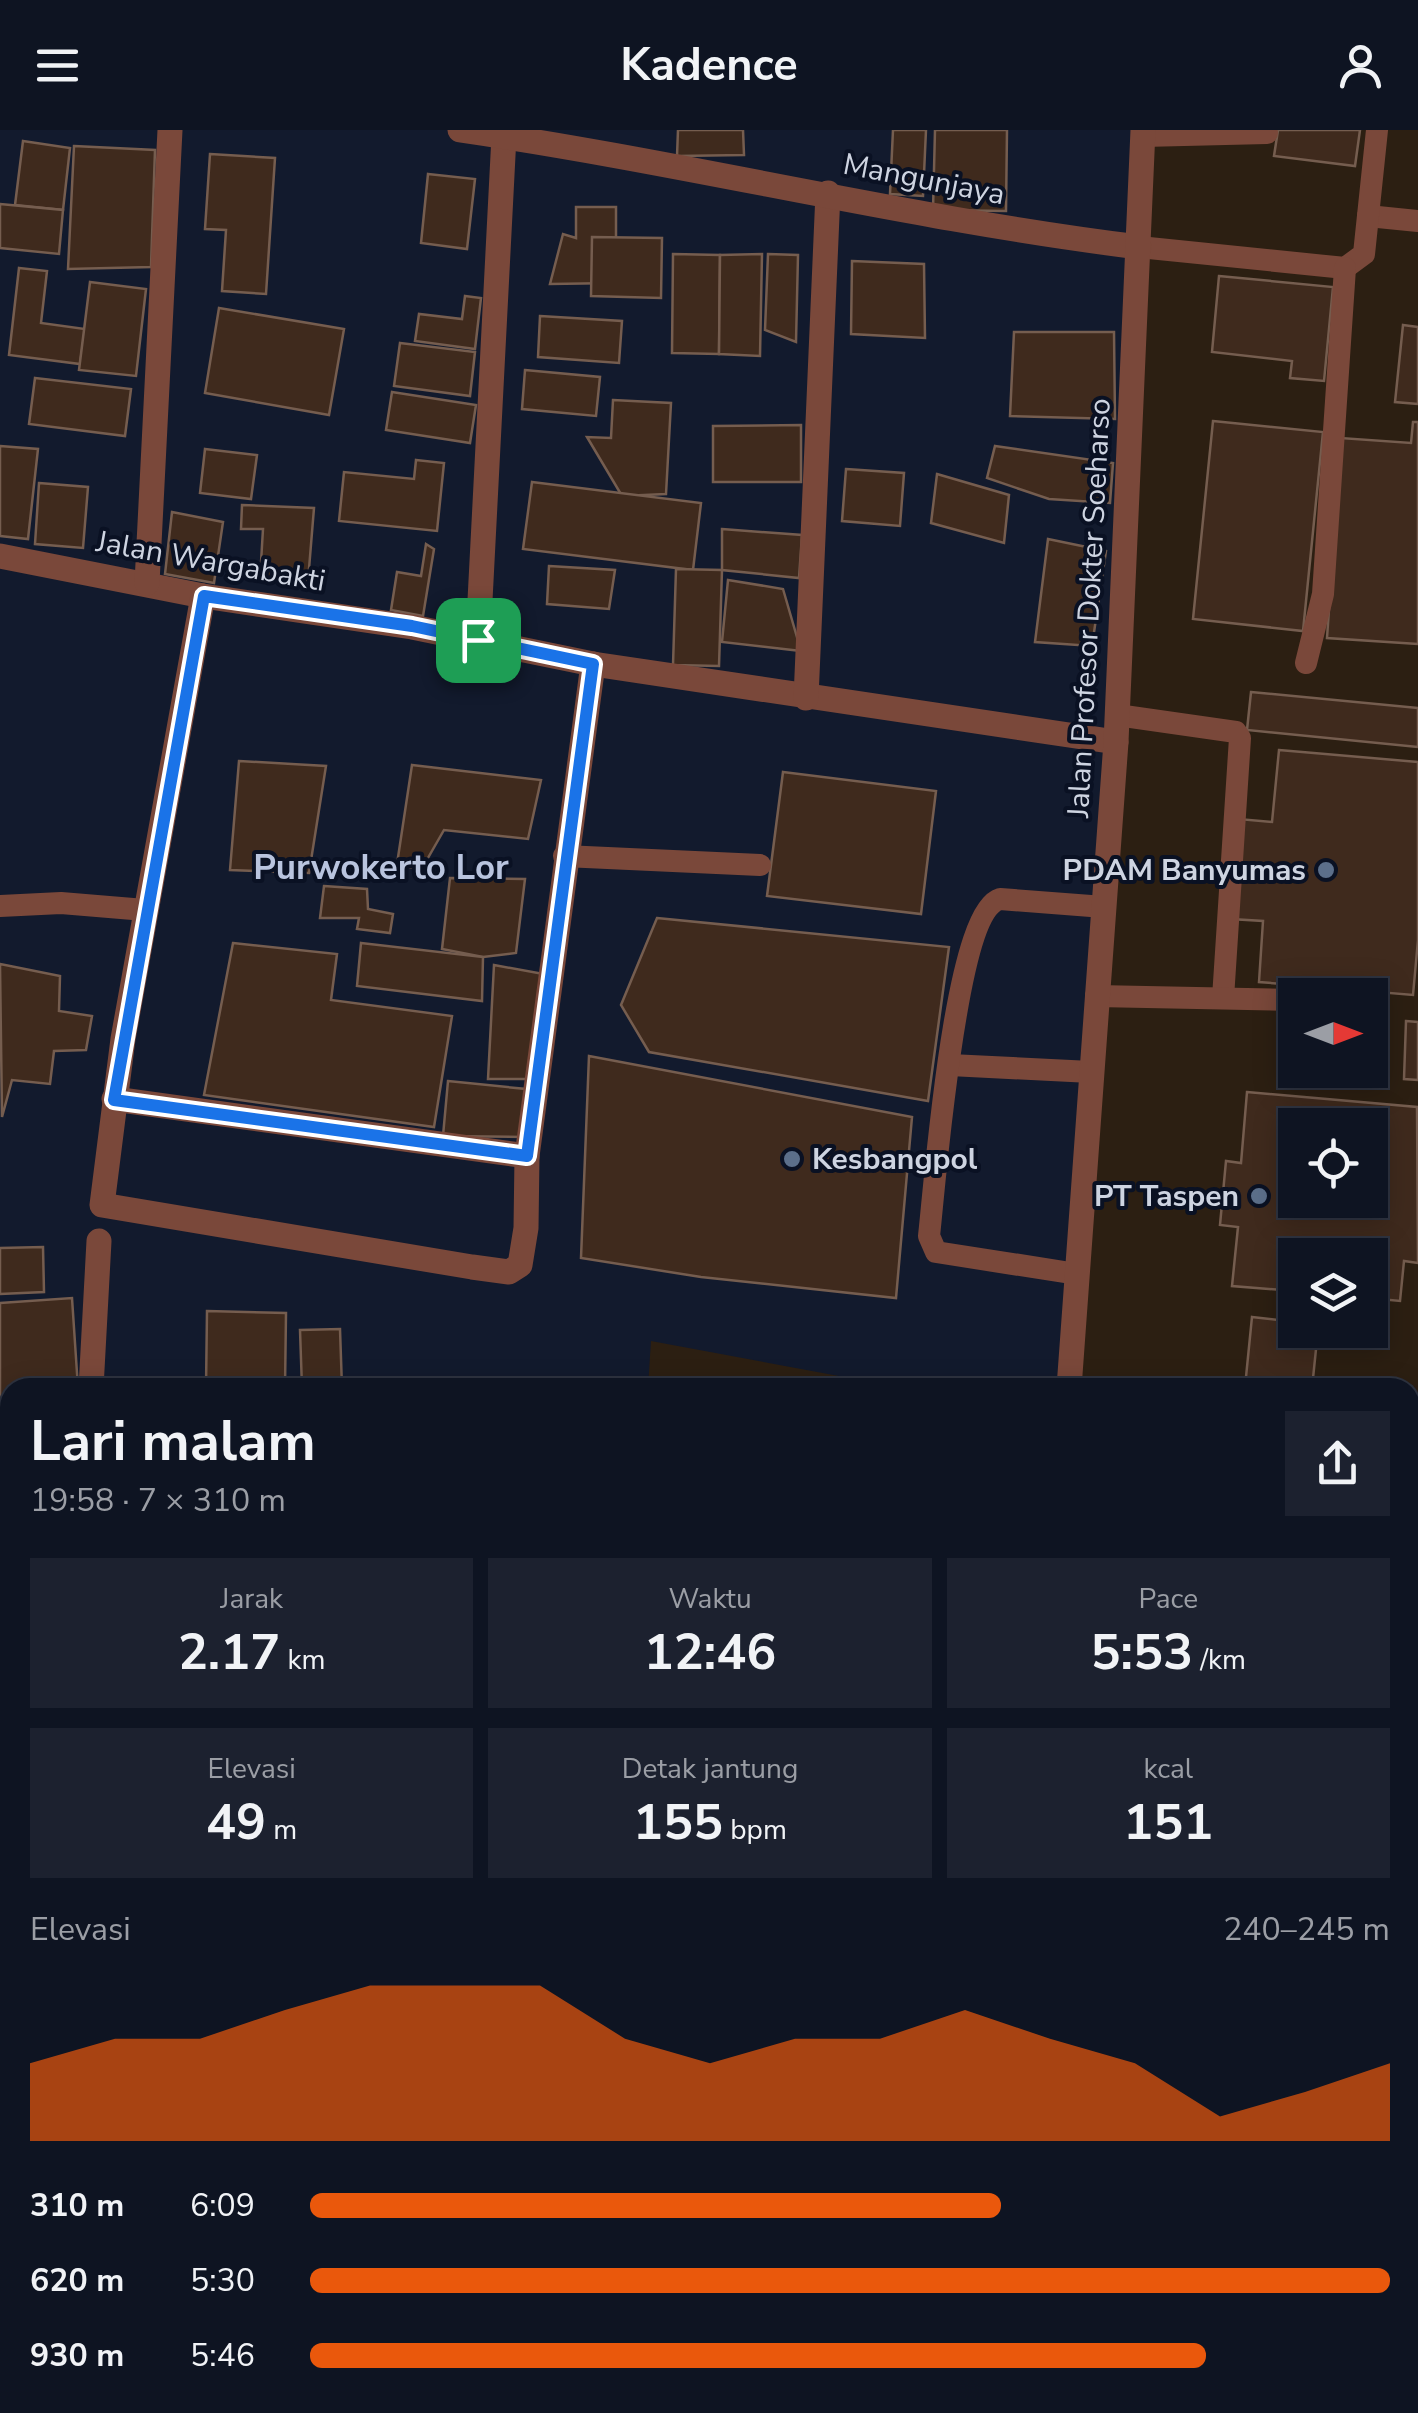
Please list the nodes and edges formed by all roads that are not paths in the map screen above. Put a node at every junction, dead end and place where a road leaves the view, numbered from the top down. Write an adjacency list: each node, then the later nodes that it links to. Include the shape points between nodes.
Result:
1 (170, 130): 13 (street)
2 (460, 130): 6 (street, Mangunjaya)
3 (1377, 130): 8 (lane)
4 (1143, 133): 5 (lane); 10 (street, Jalan Profesor Dokter Soeharso)
5 (1267, 133)
6 (504, 136): 7 (street, Mangunjaya); 15 (street)
7 (828, 193): 10 (street, Mangunjaya, via 1028,233); 18 (street)
8 (1368, 216): 9 (lane); 11 (lane, via 1364,254)
9 (1418, 221)
10 (1139, 246): 11 (lane); 19 (street, Jalan Profesor Dokter Soeharso)
11 (1345, 268): 16 (lane, via 1323,594)
12 (0, 556): 13 (street, Jalan Wargabakti)
13 (146, 583): 14 (street, Jalan Wargabakti)
14 (204, 596): 15 (street, Jalan Wargabakti); 25 (street)
15 (478, 640): 17 (street, Jalan Wargabakti)
16 (1306, 663)
17 (593, 664): 18 (street, Jalan Wargabakti); 21 (street)
18 (806, 698): 20 (street, Jalan Wargabakti)
19 (1117, 715): 20 (street, Jalan Profesor Dokter Soeharso); 27 (lane, via 1236,732 1240,738)
20 (1116, 742): 24 (street, Jalan Profesor Dokter Soeharso)
21 (564, 856): 22 (lane); 32 (street)
22 (760, 865)
23 (0, 906): 25 (lane)
24 (1104, 907): 26 (street, Jalan Profesor Dokter Soeharso); 29 (lane, via 990,902 960,978)
25 (145, 910): 31 (street)
26 (1096, 996): 27 (lane); 30 (street, Jalan Profesor Dokter Soeharso)
27 (1223, 998): 28 (lane)
28 (1278, 1000)
29 (950, 1065): 30 (lane); 34 (lane, via 931,1246)
30 (1091, 1072): 34 (street, Jalan Profesor Dokter Soeharso)
31 (114, 1100): 32 (street); 32 (street, via 102,1205 508,1272 520,1265 522,1254)
32 (527, 1156)
33 (99, 1241): 35 (street)
34 (1077, 1274): 36 (street, Jalan Profesor Dokter Soeharso)
35 (92, 1378)
36 (1070, 1378)

